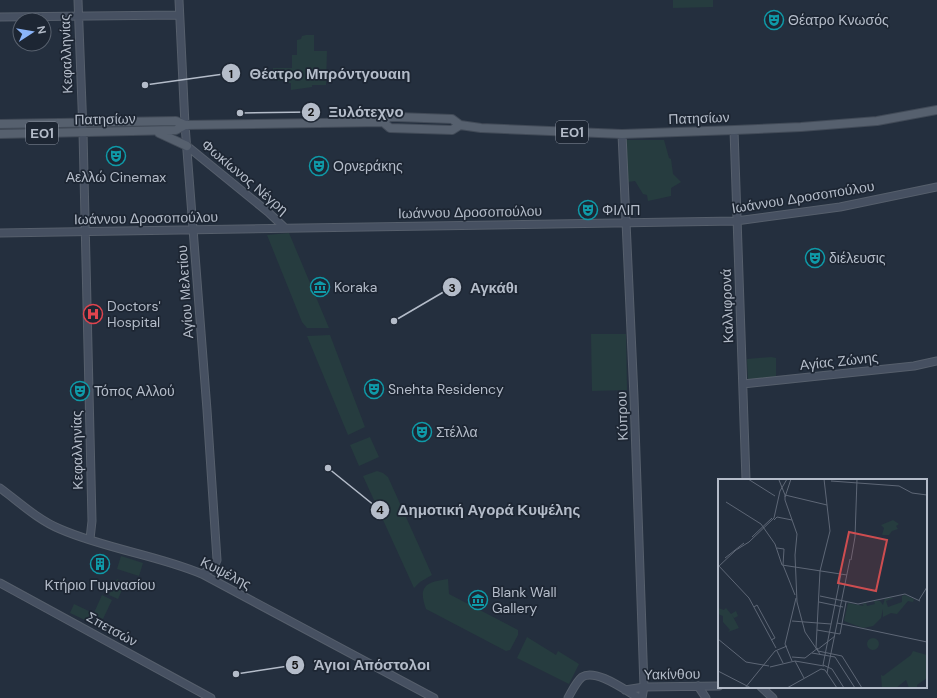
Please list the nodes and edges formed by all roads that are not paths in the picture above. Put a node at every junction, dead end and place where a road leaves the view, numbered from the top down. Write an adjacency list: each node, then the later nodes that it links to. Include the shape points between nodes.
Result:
1 (78, 0): 4 (street, Κεφαλληνίας)
2 (179, 0): 3 (street, Αγίου Μελετίου)
3 (179, 15): 4 (street); 9 (street, Αγίου Μελετίου)
4 (78, 16): 5 (street); 7 (street, Κεφαλληνίας)
5 (0, 18)
6 (937, 110): 10 (main road, Πατησίων / ΕΟ1, via 877,121 801,128)
7 (82, 123): 8 (main road, Πατησίων / ΕΟ1); 9 (main road, Πατησίων / ΕΟ1, via 176,121); 12 (street, Κεφαλληνίας)
8 (0, 124)
9 (185, 125): 11 (main road, Πατησίων / ΕΟ1, via 176,130); 14 (main road, Πατησίων / ΕΟ1, via 383,122 390,128 452,130 460,125); 15 (street, Αγίου Μελετίου)
10 (734, 130): 14 (main road, Πατησίων / ΕΟ1); 17 (street, Καλλιφρονά)
11 (147, 131): 12 (main road, Πατησίων / ΕΟ1); 15 (main road, via 167,135)
12 (83, 132): 13 (main road, Πατησίων / ΕΟ1); 21 (street, Κεφαλληνίας)
13 (0, 134)
14 (622, 134): 18 (street, Κύπρου)
15 (187, 146): 19 (street, Φωκίωνος Νέγρη); 20 (street, Αγίου Μελετίου)
16 (937, 187): 17 (street, Ιωάννου Δροσοπούλου, via 840,207)
17 (737, 221): 18 (street, Ιωάννου Δροσοπούλου); 24 (street, Καλλιφρονά)
18 (626, 224): 19 (street, Ιωάννου Δροσοπούλου); 32 (street, Κύπρου)
19 (285, 228): 20 (street, Ιωάννου Δροσοπούλου)
20 (194, 230): 21 (street, Ιωάννου Δροσοπούλου); 28 (street, Αγίου Μελετίου, via 217,560 214,567)
21 (85, 232): 22 (street, Ιωάννου Δροσοπούλου); 27 (street, Κεφαλληνίας, via 92,521)
22 (0, 233)
23 (937, 361): 24 (street, Αγίας Ζώνης, via 914,366)
24 (743, 384): 25 (street, Καλλιφρονά)
25 (746, 479)
26 (0, 488): 27 (street, Κυψέλης, via 54,526)
27 (90, 539): 28 (street, Κυψέλης, via 172,562)
28 (202, 574): 36 (street, Κυψέλης)
29 (0, 583): 35 (street, Σπετσών)
30 (698, 686): 31 (street, Υακίνθου); 32 (street, Υακίνθου); 39 (street)
31 (718, 686)
32 (644, 687): 34 (street, Υακίνθου); 38 (street, Κύπρου)
33 (761, 688): 40 (street)
34 (625, 690): 37 (street, via 590,674 580,680); 38 (street)
35 (211, 698)
36 (434, 698)
37 (568, 698)
38 (640, 698)
39 (706, 698)
40 (773, 698)

